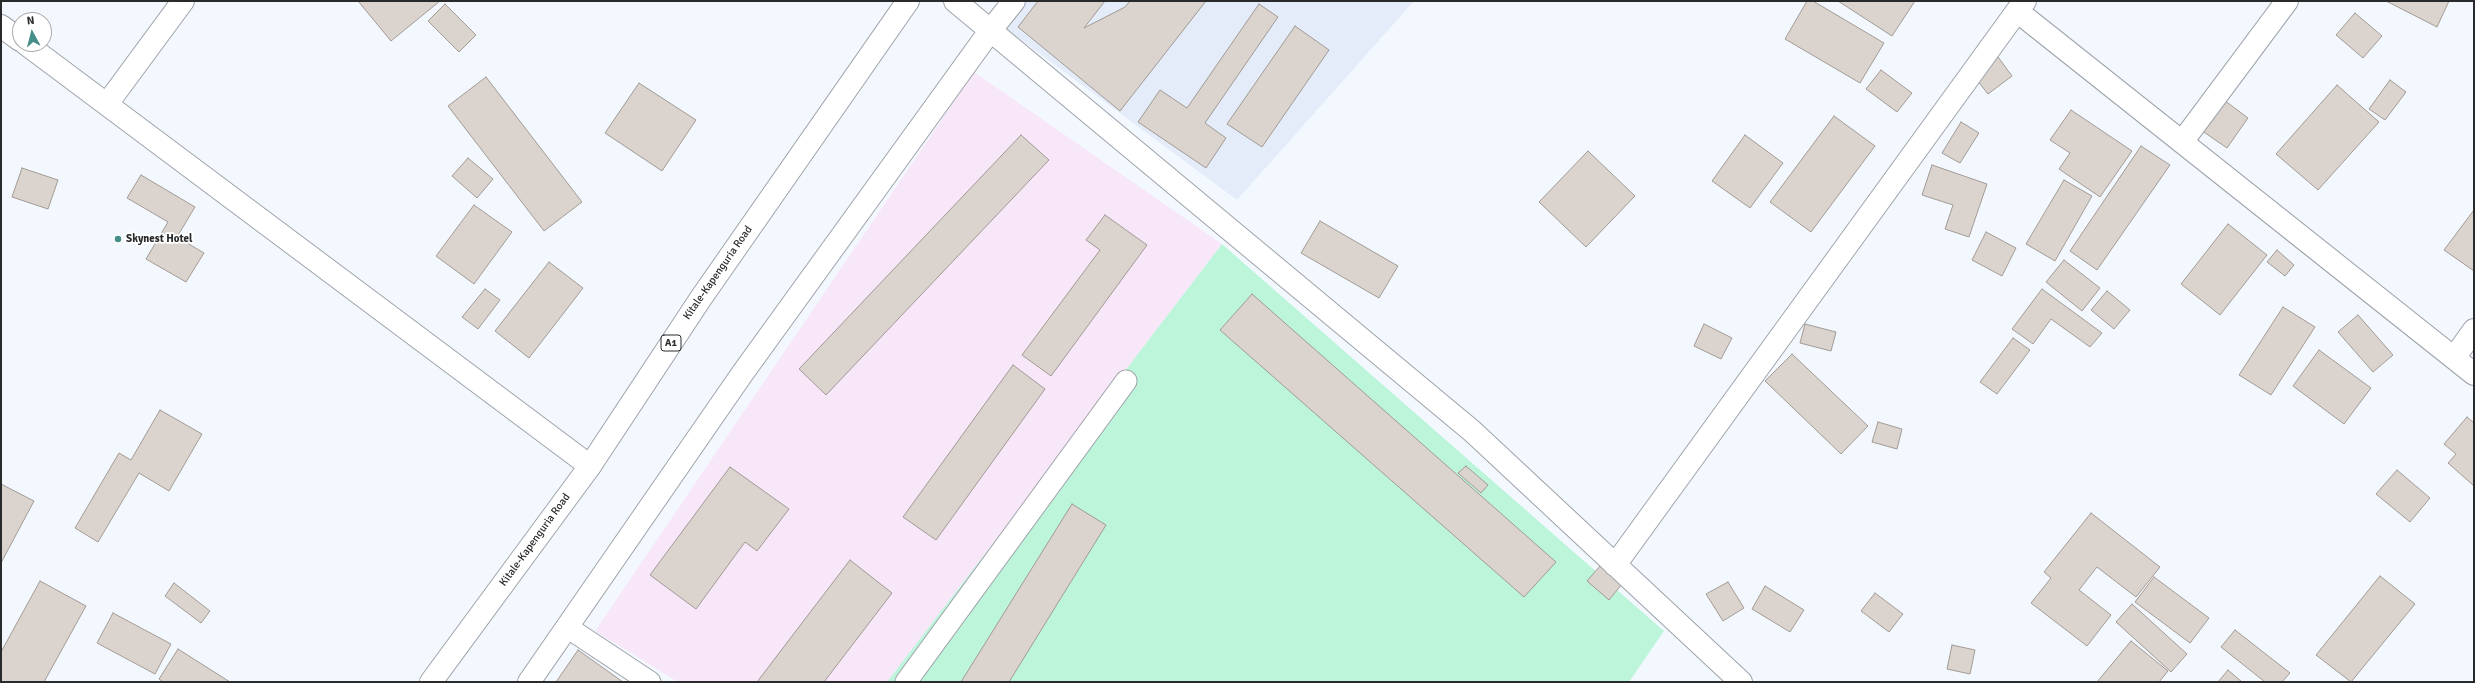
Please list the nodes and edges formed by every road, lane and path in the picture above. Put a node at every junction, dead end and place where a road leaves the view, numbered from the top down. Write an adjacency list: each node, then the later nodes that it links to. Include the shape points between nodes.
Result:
1 (182, 1): 11 (main road)
2 (908, 1): 17 (main road, Kitale-Kapenguria Road / A1, via 701,298)
3 (955, 1): 8 (main road)
4 (1014, 1): 8 (main road)
5 (2287, 1): 12 (main road)
6 (2021, 6): 12 (main road); 18 (main road)
7 (1, 26): 9 (main road)
8 (990, 31): 18 (main road, via 1472,431); 19 (main road, via 742,374)
9 (12, 34)
10 (37, 52): 11 (main road)
11 (107, 104): 17 (main road)
12 (2182, 142): 14 (main road)
13 (2474, 330): 14 (main road)
14 (2454, 358): 15 (main road)
15 (2474, 374)
16 (1126, 381): 23 (lane)
17 (590, 466): 20 (main road, Kitale-Kapenguria Road / A1)
18 (1615, 564): 24 (main road)
19 (566, 627): 21 (main road); 22 (lane)
20 (431, 682)
21 (529, 682)
22 (650, 682)
23 (906, 682)
24 (1742, 682)

